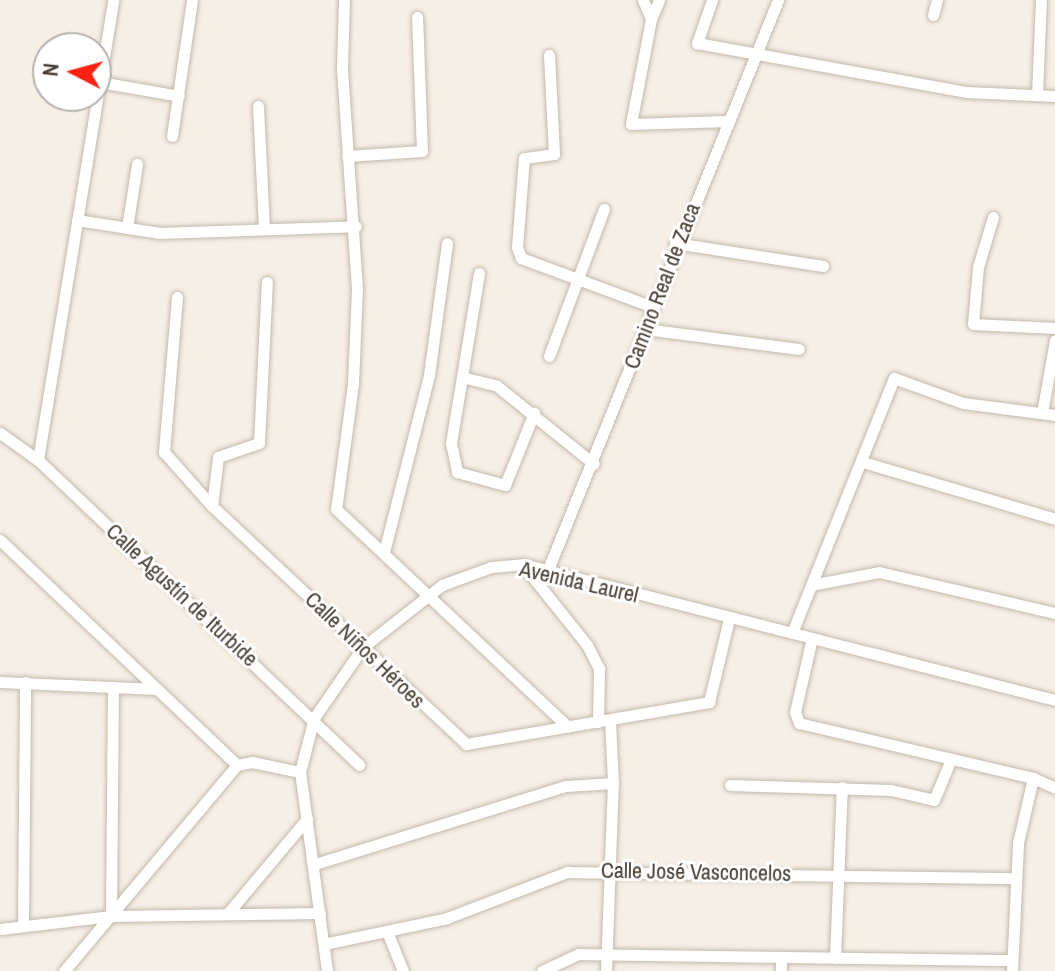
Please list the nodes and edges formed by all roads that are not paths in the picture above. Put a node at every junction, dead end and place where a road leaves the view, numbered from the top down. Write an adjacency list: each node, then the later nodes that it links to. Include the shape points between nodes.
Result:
1 (113, 0): 13 (street)
2 (192, 0): 18 (street)
3 (344, 0): 24 (street)
4 (643, 0): 12 (street)
5 (659, 0): 12 (street)
6 (712, 0): 14 (street, via 697,43)
7 (778, 0): 14 (street, Camino Real de Zaca)
8 (937, 0): 10 (street)
9 (1041, 0): 17 (street)
10 (933, 15)
11 (417, 17): 24 (street, via 422,151)
12 (651, 19): 22 (street, via 631,124)
13 (108, 32)
14 (755, 54): 17 (street, via 966,92); 22 (street, Camino Real de Zaca)
15 (549, 55): 36 (street, via 554,154 524,158 517,247 530,265)
16 (112, 84): 18 (street)
17 (1037, 95): 19 (street)
18 (179, 96): 23 (street)
19 (1055, 96)
20 (258, 106): 31 (street)
21 (95, 112): 28 (street)
22 (727, 121): 33 (street, Camino Real de Zaca)
23 (172, 136)
24 (347, 156): 29 (street)
25 (137, 164): 30 (street)
26 (604, 209): 36 (street)
27 (993, 217): 40 (street, via 978,267 973,324)
28 (77, 220): 30 (street); 50 (street)
29 (356, 226): 31 (street); 56 (street, via 353,384 336,509)
30 (127, 228): 31 (street, via 160,233)
31 (264, 229)
32 (447, 243): 56 (street, via 429,375)
33 (675, 243): 34 (street); 39 (street, Camino Real de Zaca)
34 (823, 266)
35 (479, 273): 45 (street)
36 (574, 278): 39 (street); 44 (street)
37 (267, 282): 53 (street, via 259,443 218,457)
38 (177, 297): 53 (street, Calle Niños Héroes, via 164,452)
39 (653, 307): 41 (street, Camino Real de Zaca)
40 (1055, 328)
41 (645, 329): 43 (street); 52 (street, Camino Real de Zaca)
42 (1055, 340): 47 (street)
43 (799, 349)
44 (549, 356)
45 (462, 377): 46 (street, via 497,386); 46 (street, via 451,443 457,472 505,485)
46 (534, 413): 52 (street)
47 (1042, 413): 48 (street); 51 (street, via 963,403 894,378)
48 (1055, 415)
49 (0, 433): 50 (street, Calle Agustín de Iturbide)
50 (38, 460): 71 (street, Calle Agustín de Iturbide)
51 (863, 462): 54 (street); 59 (street)
52 (594, 464): 58 (street, Camino Real de Zaca)
53 (212, 506): 65 (street, Calle Niños Héroes)
54 (1055, 519)
55 (0, 540): 69 (street)
56 (384, 552): 60 (street)
57 (523, 564): 58 (street, Avenida Laurel); 60 (street, Avenida Laurel, via 491,567); 72 (street, via 593,657)
58 (547, 572): 62 (street, Avenida Laurel)
59 (811, 585): 61 (street, via 879,572); 63 (street)
60 (426, 592): 65 (street, Avenida Laurel); 73 (street)
61 (1055, 613)
62 (729, 619): 63 (street, Avenida Laurel); 72 (street, Calle Niños Héroes, via 709,702)
63 (792, 633): 64 (street, Avenida Laurel)
64 (812, 638): 70 (street, Avenida Laurel); 74 (street, via 795,712 799,723)
65 (363, 647): 71 (street, Avenida Laurel); 73 (street, Calle Niños Héroes, via 466,744)
66 (0, 682): 67 (street)
67 (25, 682): 68 (street); 91 (street)
68 (113, 687): 69 (street); 90 (street)
69 (156, 689): 75 (street)
70 (1055, 700)
71 (314, 718): 76 (street, Calle Agustín de Iturbide); 77 (street, Avenida Laurel)
72 (604, 721): 73 (street, Calle Niños Héroes); 79 (street)
73 (568, 727)
74 (951, 759): 78 (street); 81 (street, via 934,800)
75 (237, 765): 77 (street, via 252,762); 90 (street)
76 (359, 765)
77 (300, 772): 83 (street, Avenida Laurel)
78 (1033, 778): 82 (street); 87 (street)
79 (613, 783): 84 (street, via 566,786); 85 (street)
80 (730, 785): 81 (street)
81 (842, 787): 86 (street)
82 (1055, 788)
83 (307, 819): 84 (street, Avenida Laurel); 88 (street)
84 (315, 864): 89 (street, Avenida Laurel)
85 (609, 870): 86 (street, Calle José Vasconcelos); 93 (street, Calle José Vasconcelos, via 567,872); 95 (street)
86 (836, 874): 87 (street, Calle José Vasconcelos); 97 (street)
87 (1014, 878): 99 (street)
88 (228, 913): 89 (street); 90 (street)
89 (320, 913): 94 (street, Avenida Laurel)
90 (111, 916): 91 (street); 100 (street)
91 (23, 925): 92 (street)
92 (0, 929)
93 (388, 934): 94 (street, Calle José Vasconcelos); 102 (street)
94 (324, 944): 101 (street, Avenida Laurel)
95 (606, 957): 96 (street); 103 (street, via 578,954); 104 (street)
96 (781, 957): 97 (street); 105 (street)
97 (835, 958): 98 (street)
98 (867, 965): 99 (street)
99 (1012, 966)
100 (64, 971)
101 (327, 971)
102 (403, 971)
103 (542, 971)
104 (606, 971)
105 (781, 971)

